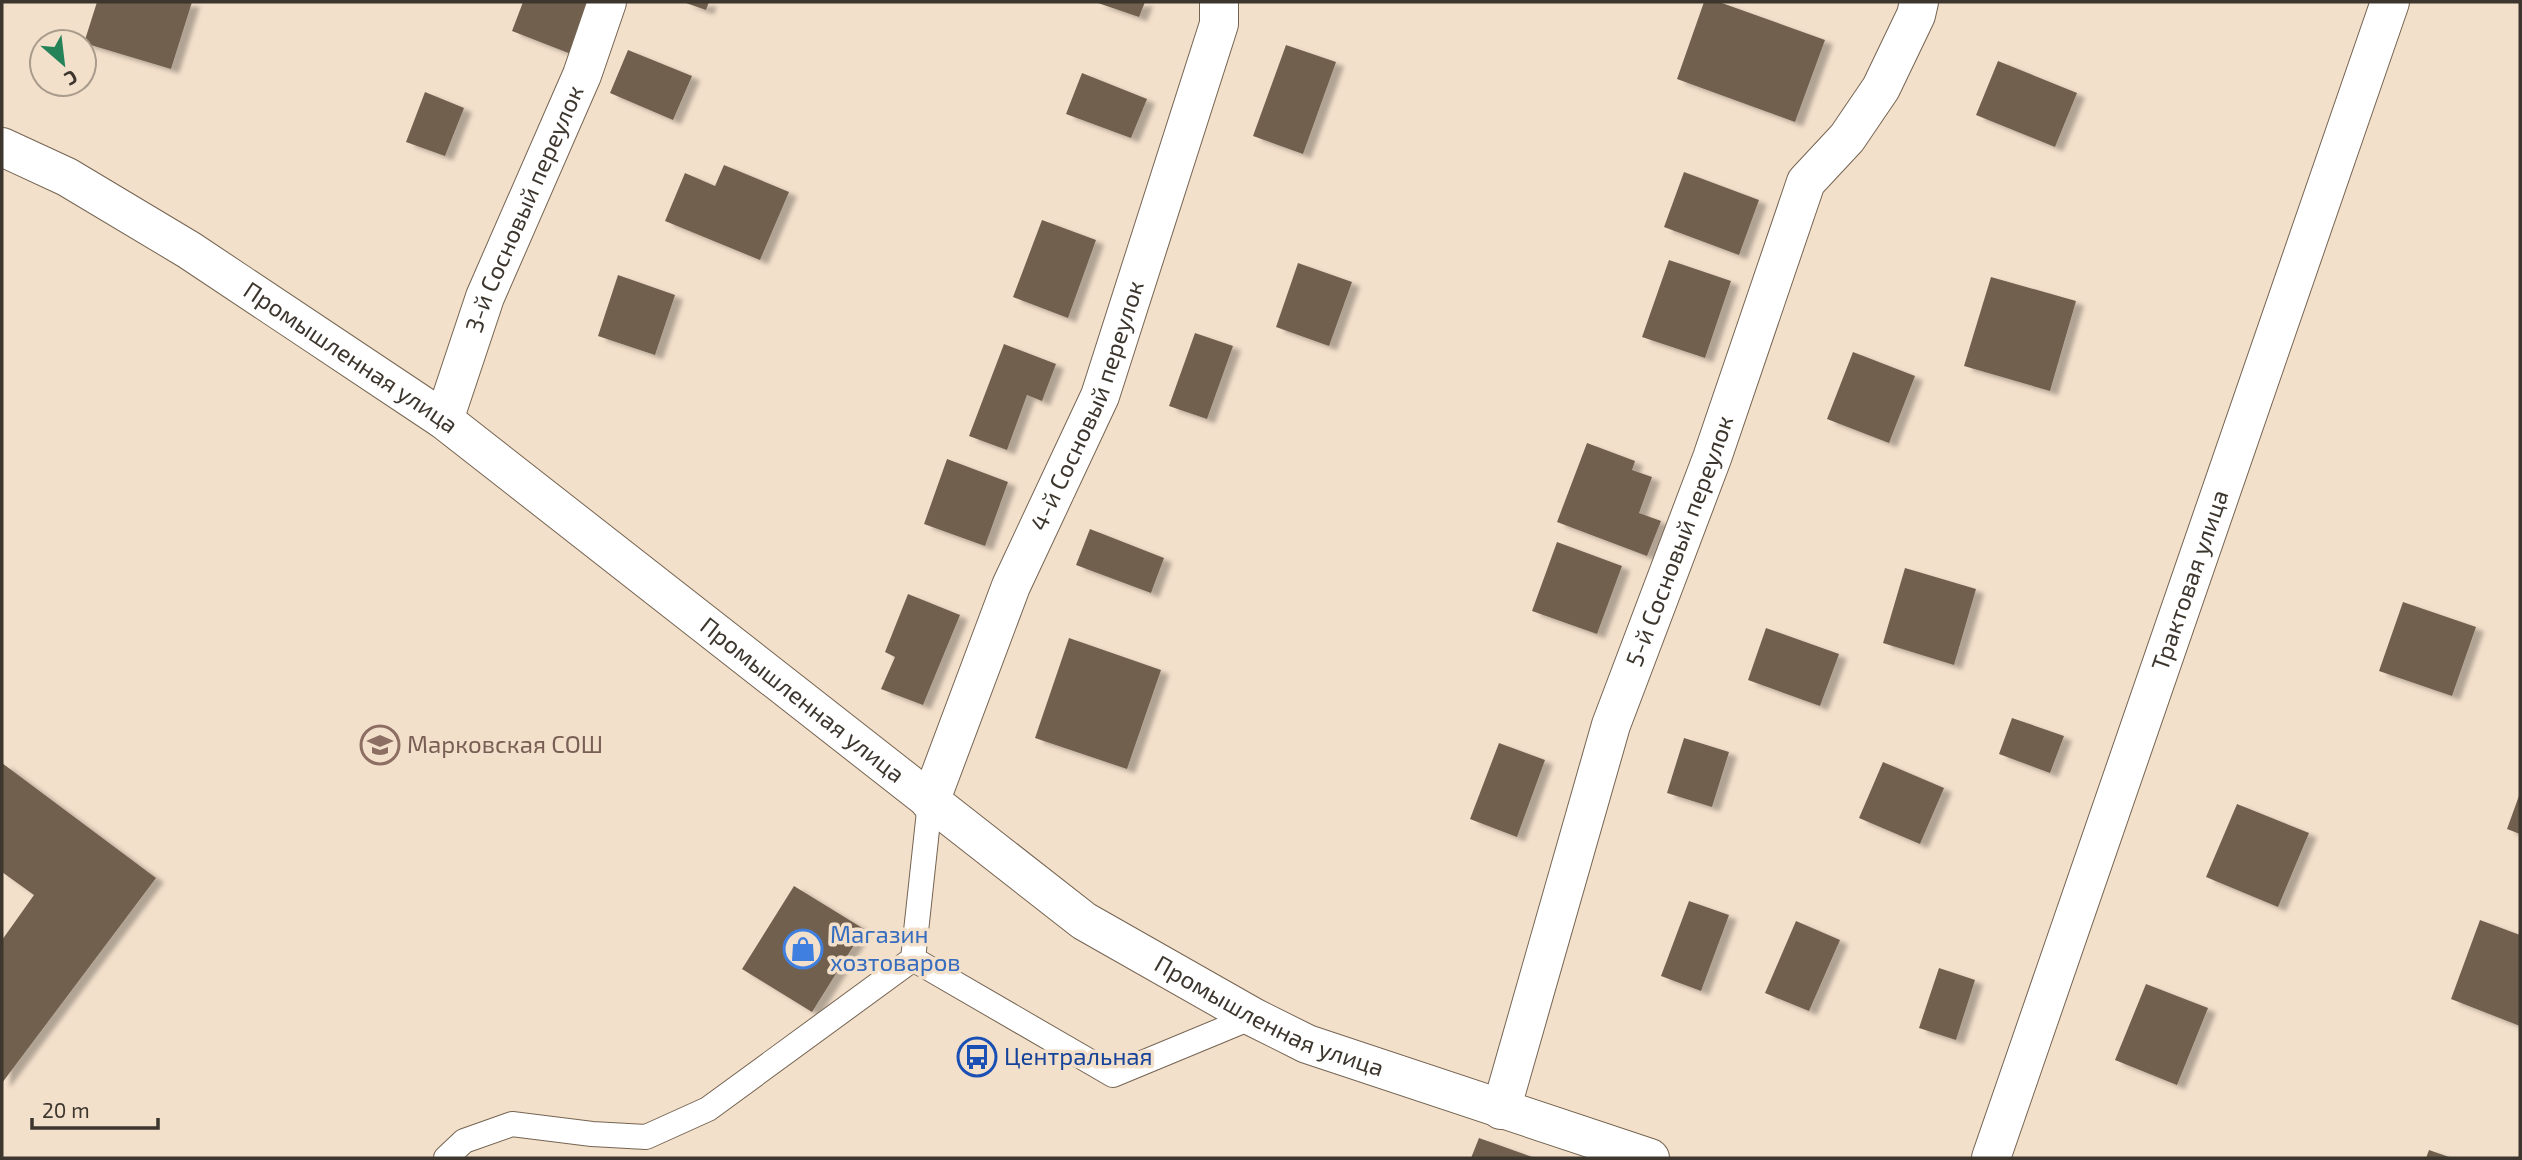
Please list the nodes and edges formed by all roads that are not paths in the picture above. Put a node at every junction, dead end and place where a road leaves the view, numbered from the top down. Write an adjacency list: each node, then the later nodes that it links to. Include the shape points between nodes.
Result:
1 (607, 2): 6 (street, 3-й Сосновый переулок, via 582,75 485,297)
2 (1219, 2): 7 (street, 4-й Сосновый переулок, via 1219,24 1100,396 1012,586)
3 (1919, 2): 10 (street, 5-й Сосновый переулок, via 1881,88 1847,138 1806,182 1712,458 1611,725)
4 (2390, 2): 13 (street, Трактовая улица)
5 (2, 147): 6 (street, Промышленная улица, via 67,177 189,250)
6 (444, 419): 7 (street, Промышленная улица)
7 (930, 802): 8 (lane); 9 (street, Промышленная улица, via 1083,920)
8 (913, 959): 9 (lane, via 1114,1075); 11 (lane, via 708,1109 646,1137 512,1124 464,1141)
9 (1252, 1017): 10 (street, Промышленная улица, via 1307,1044)
10 (1501, 1110): 12 (street, Промышленная улица)
11 (446, 1158)
12 (1650, 1158)
13 (1991, 1158)

